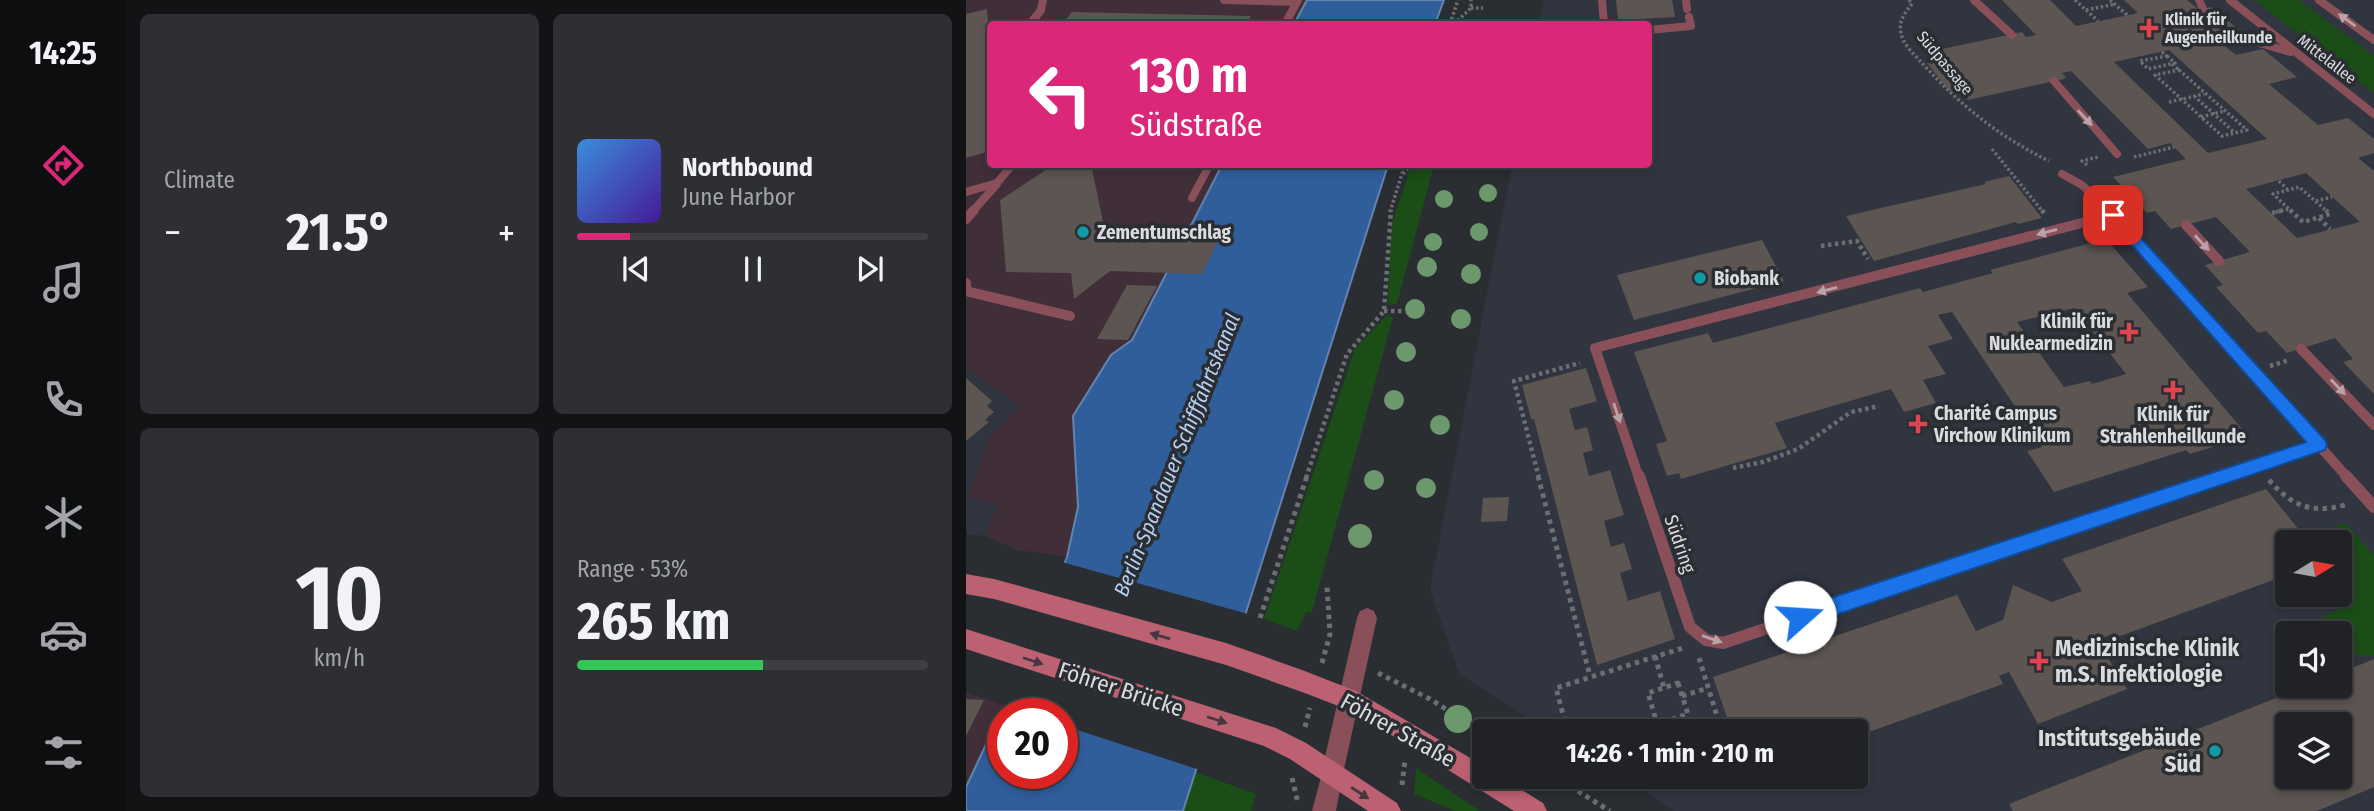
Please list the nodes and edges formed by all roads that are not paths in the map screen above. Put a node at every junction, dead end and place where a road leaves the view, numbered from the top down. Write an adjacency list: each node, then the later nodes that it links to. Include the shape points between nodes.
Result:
1 (1043, 0): 12 (lane)
2 (1224, 0): 8 (lane)
3 (1602, 0): 14 (lane)
4 (1974, 0): 16 (lane)
5 (2199, 0): 11 (lane)
6 (2230, 0): 19 (lane, Mittelallee)
7 (2319, 0): 9 (lane)
8 (1297, 1): 13 (lane)
9 (2328, 3): 18 (lane, one-way to 9)
10 (1687, 8): 15 (lane, via 1691,26)
11 (2203, 9)
12 (1032, 21)
13 (1287, 21)
14 (1604, 21)
15 (1652, 30)
16 (2012, 35)
17 (2236, 36): 19 (lane)
18 (2374, 40)
19 (2297, 53): 21 (lane, Mittelallee)
20 (2054, 81): 22 (lane, one-way to 22)
21 (2374, 114)
22 (2117, 154)
23 (1010, 168): 26 (lane)
24 (1208, 168): 28 (lane)
25 (2062, 174): 29 (lane, via 2082,185)
26 (997, 183): 27 (lane); 30 (lane)
27 (966, 192)
28 (1192, 198)
29 (2113, 215): 37 (lane); 37 (lane, Südring, one-way to 37, via 1595,348 1690,627 1706,640 1723,643)
30 (966, 219)
31 (2186, 225): 32 (lane, one-way to 32)
32 (2218, 261)
33 (966, 283): 34 (lane, via 966,291)
34 (1070, 316)
35 (2301, 349): 36 (lane, one-way to 36)
36 (2374, 425)
37 (2319, 445): 38 (lane)
38 (2370, 503)
39 (966, 584): 42 (main road, Föhrer Straße, one-way to 39, via 1226,654)
40 (1367, 618): 42 (street)
41 (967, 640): 43 (main road, Föhrer Brücke, one-way to 43, via 1274,739)
42 (1348, 699): 43 (street); 46 (main road, Föhrer Straße)
43 (1332, 774): 44 (street); 45 (main road, one-way to 45)
44 (1324, 811)
45 (1388, 811)
46 (1535, 811)

